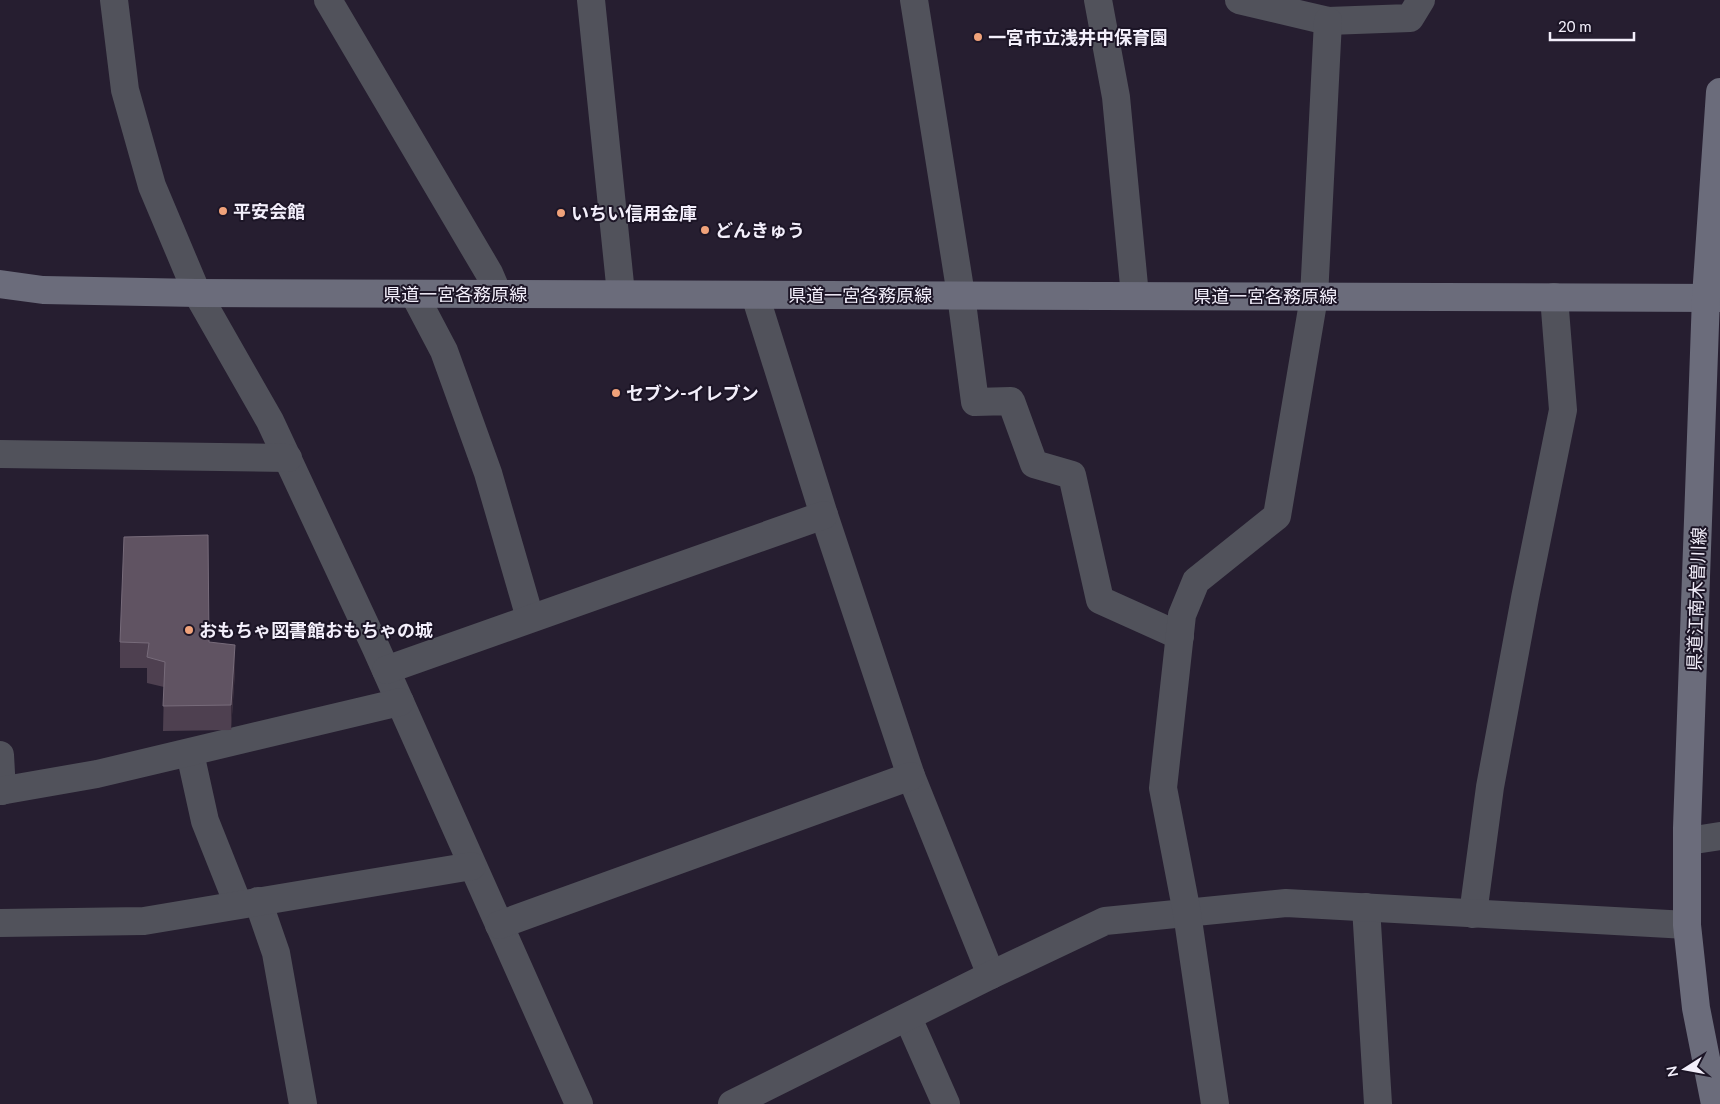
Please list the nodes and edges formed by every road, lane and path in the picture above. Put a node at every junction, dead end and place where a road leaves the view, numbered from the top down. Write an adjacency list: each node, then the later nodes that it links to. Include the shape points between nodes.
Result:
1 (114, 0): 11 (street, via 125,90 142,151 152,186)
2 (328, 0): 13 (street, via 489,273)
3 (591, 0): 14 (street)
4 (914, 0): 16 (street)
5 (1098, 0): 17 (street, via 1116,98)
6 (1239, 0): 8 (street)
7 (1421, 0): 8 (street, via 1410,18)
8 (1328, 21): 18 (street)
9 (1720, 92): 20 (main road, 県道江南木曽川線)
10 (0, 284): 11 (main road, 県道一宮各務原線, via 43,290)
11 (197, 293): 12 (main road, 県道一宮各務原線); 22 (street)
12 (414, 294): 13 (main road, 県道一宮各務原線); 24 (street, via 444,351 488,473)
13 (498, 294): 14 (main road, 県道一宮各務原線)
14 (620, 294): 15 (main road, 県道一宮各務原線)
15 (754, 295): 16 (main road, 県道一宮各務原線); 23 (street)
16 (961, 295): 17 (main road, 県道一宮各務原線); 25 (street, via 975,402 1011,400 1034,464 1072,475 1100,600)
17 (1135, 296): 18 (main road, 県道一宮各務原線)
18 (1314, 297): 19 (main road, 県道一宮各務原線); 25 (street, via 1277,516 1196,581 1182,614)
19 (1554, 297): 20 (main road, 県道一宮各務原線); 38 (street, via 1563,410 1490,787)
20 (1713, 298): 33 (main road, 県道江南木曽川線)
21 (0, 454): 22 (street)
22 (288, 458): 26 (street)
23 (824, 515): 24 (street); 30 (street)
24 (530, 618): 26 (street)
25 (1180, 636): 37 (street, via 1163,788)
26 (386, 670): 27 (street)
27 (400, 702): 28 (street); 34 (street)
28 (190, 752): 31 (street, via 97,774); 35 (street, via 205,822)
29 (0, 755): 31 (street)
30 (911, 776): 40 (street); 42 (street)
31 (1, 791)
32 (1720, 836): 33 (street)
33 (1688, 841): 41 (main road, 県道江南木曽川線)
34 (472, 866): 35 (street); 40 (street)
35 (248, 903): 39 (street, via 144,921); 44 (street, via 276,953)
36 (1366, 907): 37 (street, via 1286,903); 38 (street); 49 (street)
37 (1187, 913): 42 (street, via 1106,922); 48 (street)
38 (1473, 914): 41 (street)
39 (0, 923)
40 (499, 925): 45 (street)
41 (1688, 925): 50 (main road, 県道江南木曽川線, via 1696,1008)
42 (991, 975): 43 (street)
43 (908, 1018): 46 (street); 47 (street)
44 (303, 1104)
45 (579, 1104)
46 (732, 1104)
47 (946, 1104)
48 (1215, 1104)
49 (1378, 1104)
50 (1715, 1104)

